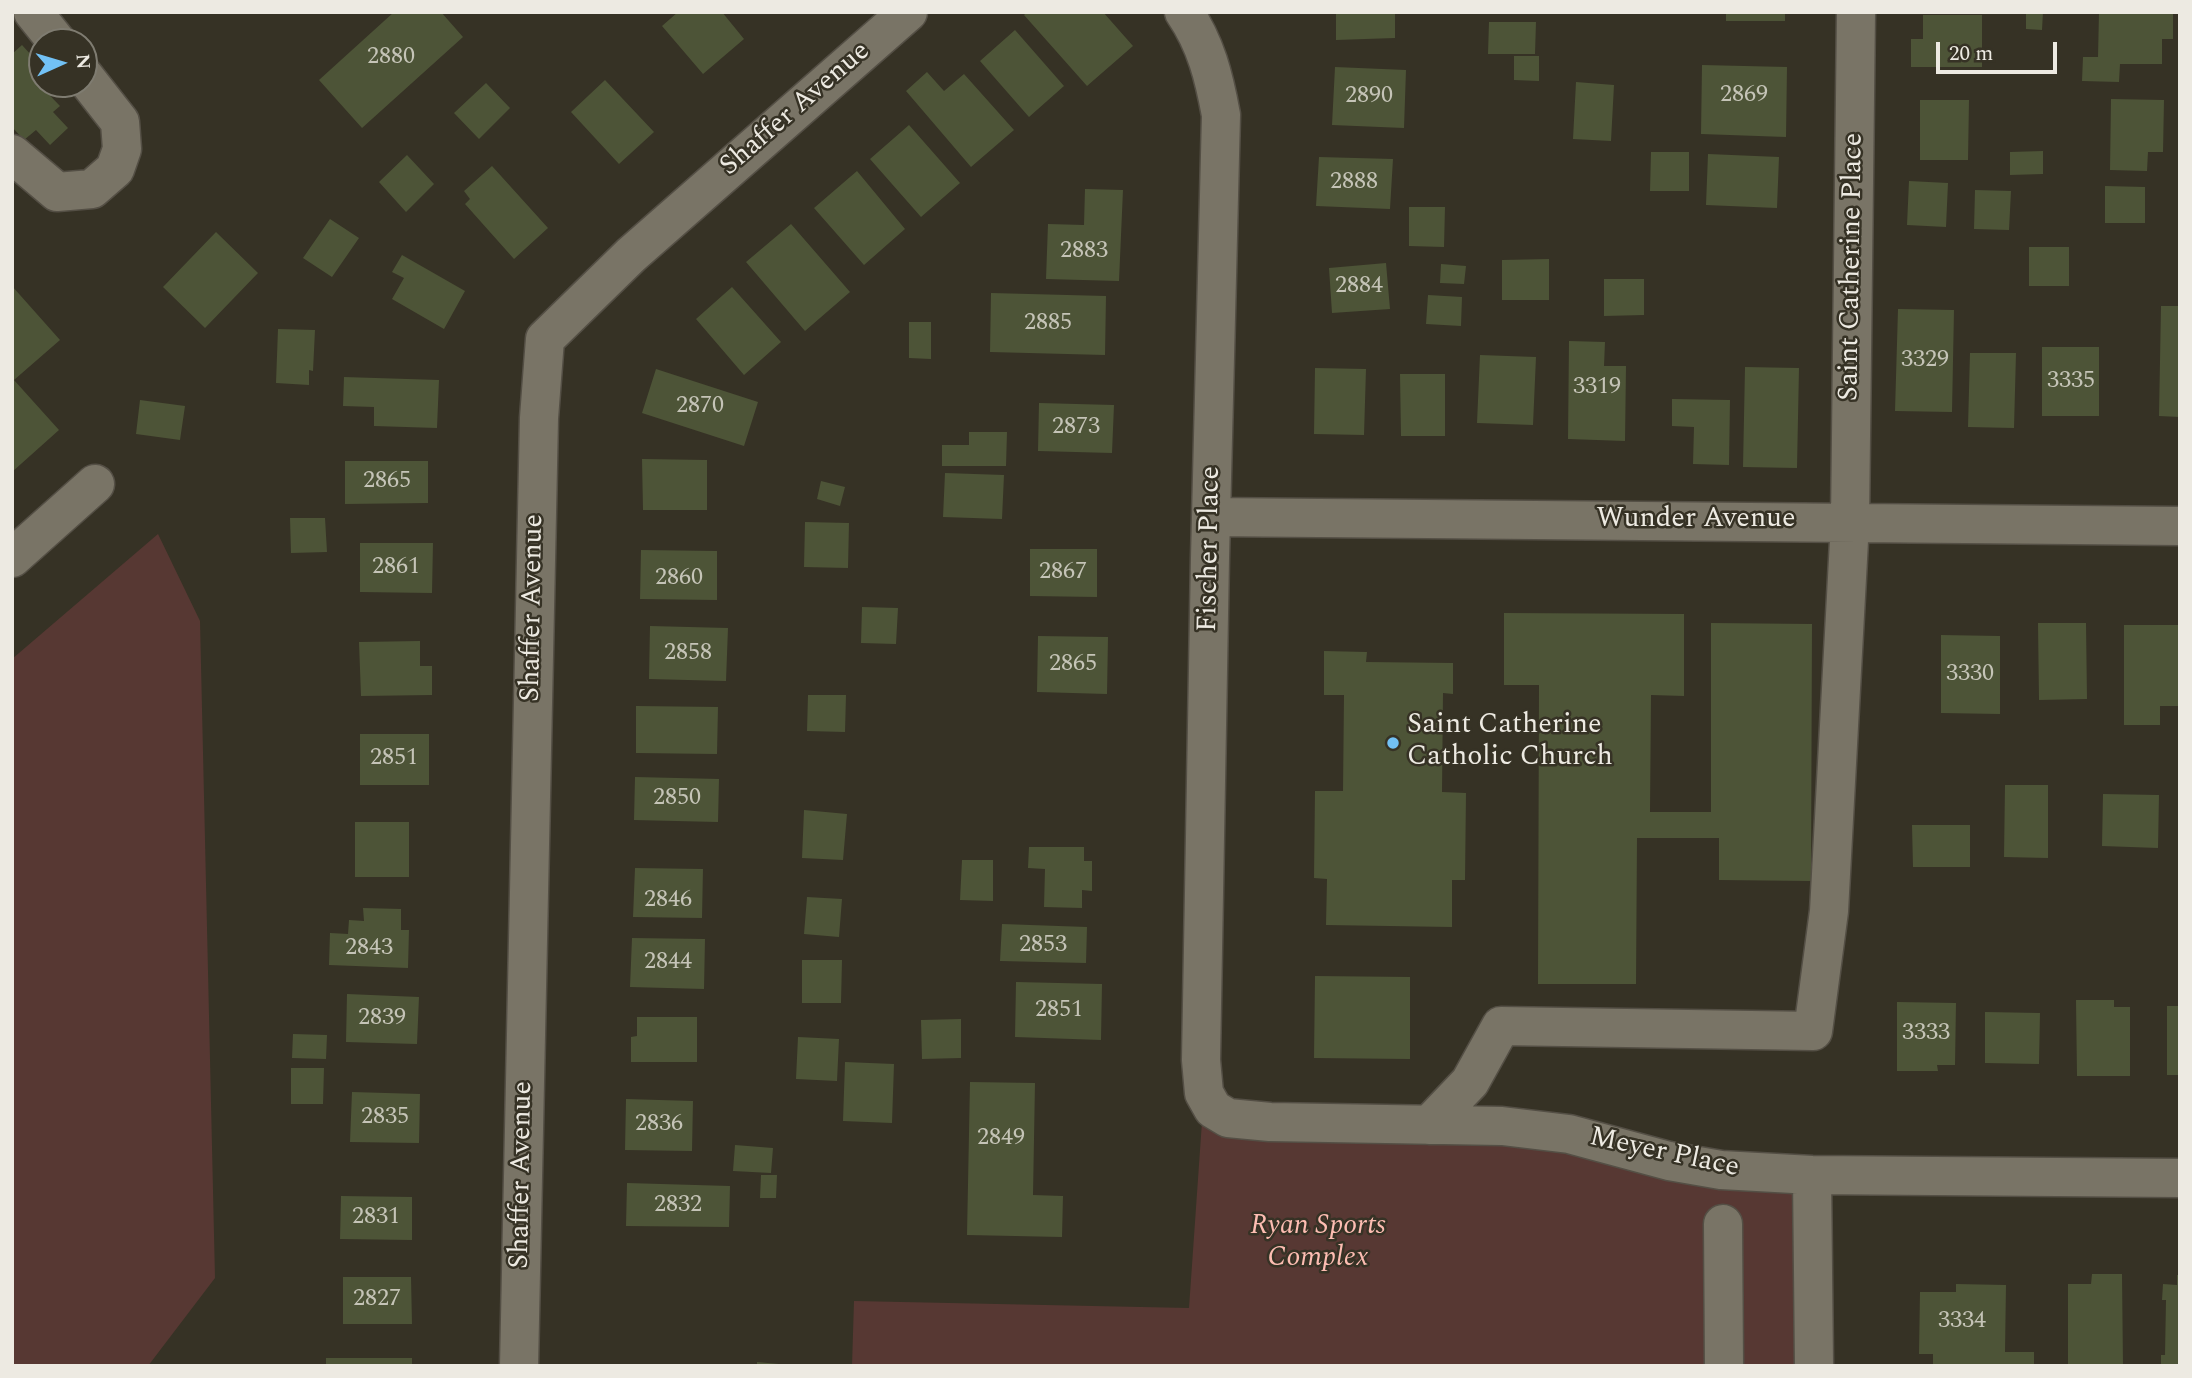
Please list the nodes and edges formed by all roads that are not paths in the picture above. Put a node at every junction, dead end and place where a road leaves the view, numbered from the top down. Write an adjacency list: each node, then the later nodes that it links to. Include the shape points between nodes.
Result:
1 (33, 12): 5 (street)
2 (908, 12): 18 (street, Shaffer Avenue, via 631,255 545,339 538,418)
3 (1184, 12): 9 (street, Fischer Place, via 1212,69 1222,114)
4 (1856, 12): 10 (street, Saint Catherine Place)
5 (46, 28)
6 (98, 94): 7 (street, via 120,122 122,149 116,169 92,189 57,192)
7 (12, 155)
8 (95, 484): 12 (street)
9 (1211, 517): 10 (street, Wunder Avenue); 13 (street, Fischer Place)
10 (1850, 522): 11 (street, Wunder Avenue); 14 (street, Saint Catherine Place, via 1829,911 1813,1031 1501,1026 1470,1082)
11 (2180, 526)
12 (15, 551)
13 (1203, 1093): 14 (street, Meyer Place, via 1213,1108 1228,1118)
14 (1429, 1125): 15 (street, Meyer Place, via 1502,1126 1569,1134 1721,1170)
15 (1812, 1175): 16 (street, Meyer Place); 20 (street)
16 (2180, 1178)
17 (1723, 1224): 19 (street)
18 (519, 1366)
19 (1724, 1366)
20 (1814, 1366)

